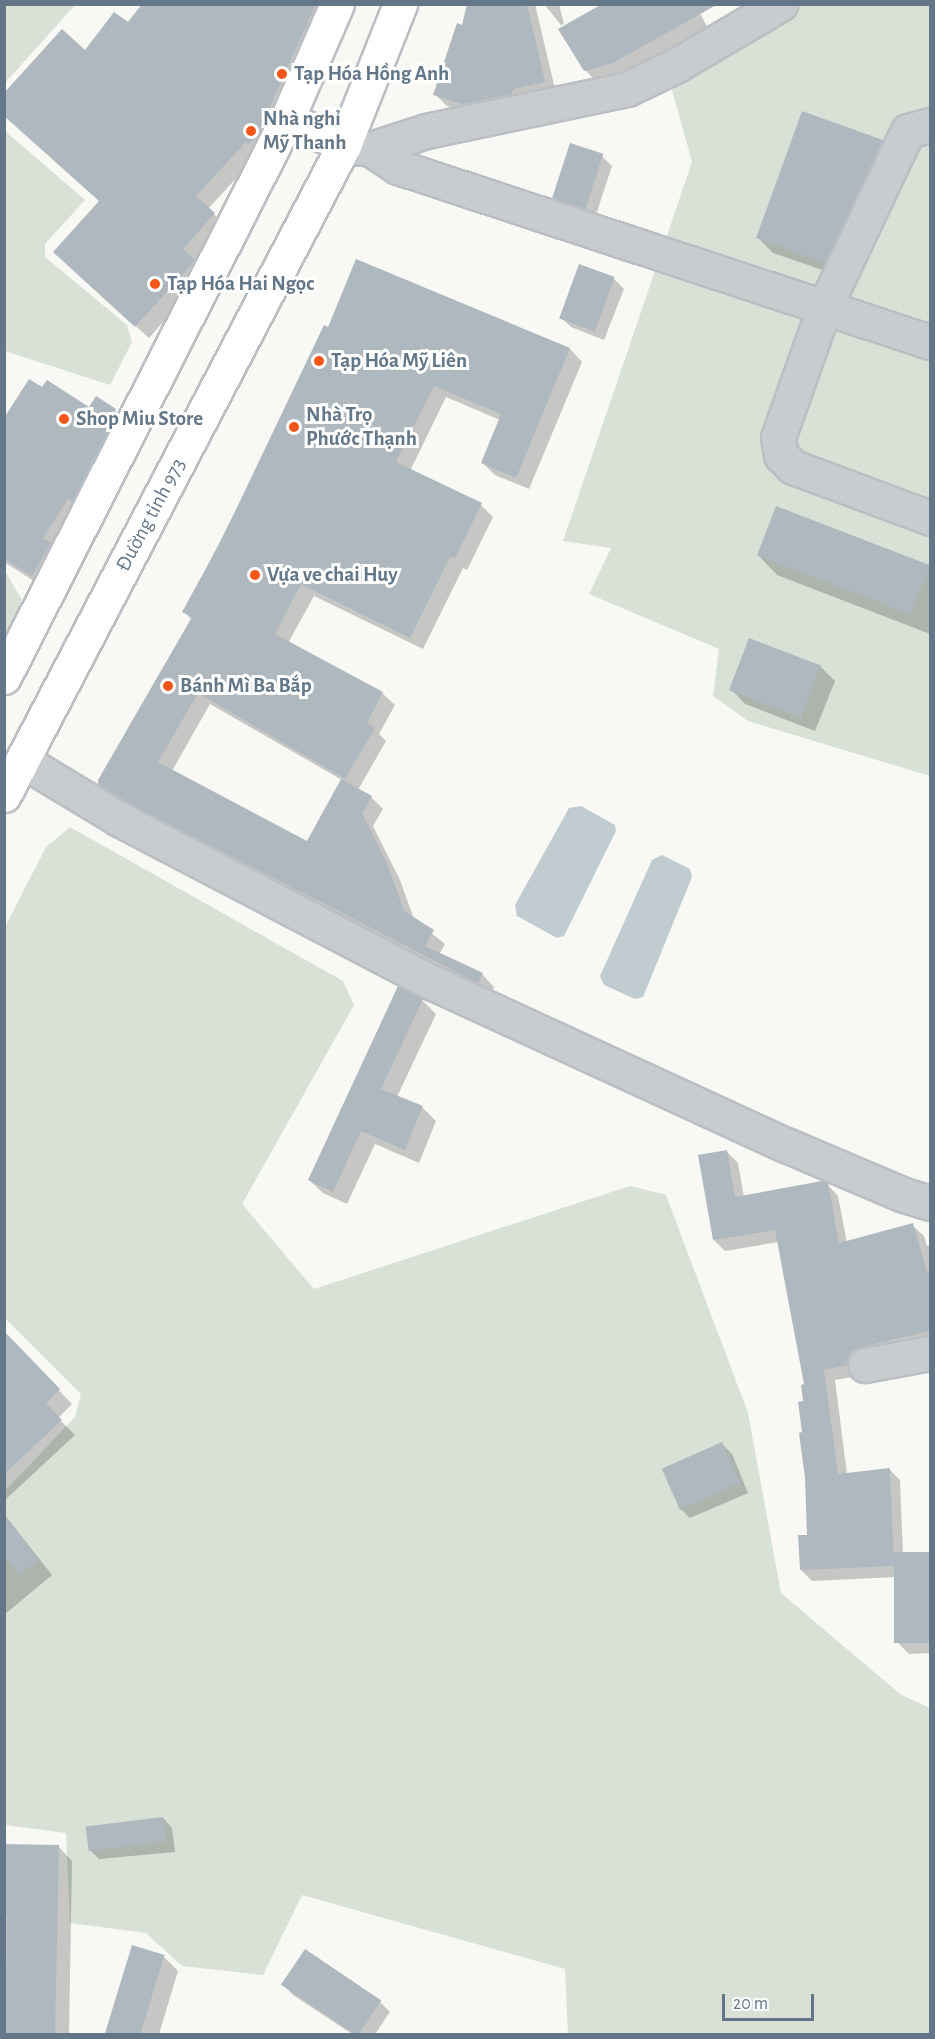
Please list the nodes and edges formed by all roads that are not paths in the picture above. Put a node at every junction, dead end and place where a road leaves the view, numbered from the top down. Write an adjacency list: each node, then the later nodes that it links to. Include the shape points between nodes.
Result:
1 (337, 4): 4 (main road)
2 (400, 4): 6 (main road, Đường tỉnh 973)
3 (780, 4): 6 (street, via 627,90)
4 (287, 119): 6 (main road); 10 (main road)
5 (930, 125): 7 (street, via 908,131)
6 (358, 147): 7 (street, via 398,167); 11 (main road, Đường tỉnh 973)
7 (824, 308): 8 (street); 9 (street, via 778,438 781,455 793,467)
8 (930, 342)
9 (930, 518)
10 (4, 677)
11 (13, 780): 12 (street, via 119,819 433,983 786,1145)
12 (930, 1203)
13 (930, 1353): 14 (street)
14 (865, 1365)

